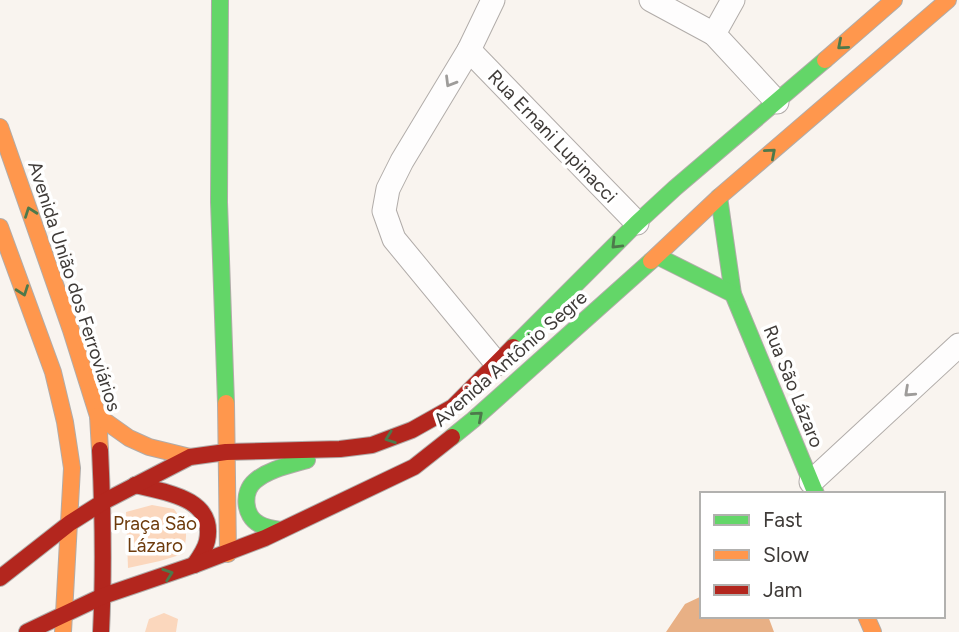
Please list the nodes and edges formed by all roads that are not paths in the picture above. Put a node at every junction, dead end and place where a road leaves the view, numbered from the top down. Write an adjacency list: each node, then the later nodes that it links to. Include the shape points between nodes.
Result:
1 (220, 0): 20 (main road, via 219,202)
2 (493, 0): 8 (street)
3 (651, 0): 7 (street)
4 (733, 0): 7 (street)
5 (894, 0): 9 (main road, Avenida Antônio Segre, one-way to 9)
6 (948, 0): 11 (main road, Avenida Antônio Segre, one-way to 6)
7 (714, 33): 9 (street)
8 (469, 50): 13 (street, Rua Ernani Lupinacci); 17 (street, one-way to 17, via 402,161 388,189 384,211 394,239)
9 (777, 102): 13 (main road, Avenida Antônio Segre, via 674,188)
10 (0, 127): 18 (main road, Avenida União dos Ferroviários, one-way to 10)
11 (719, 197): 14 (main road, Avenida Antônio Segre); 15 (main road, Rua São Lázaro)
12 (0, 227): 25 (main road, one-way to 25, via 53,372 65,422 72,468)
13 (649, 228): 14 (main road); 17 (main road, Avenida Antônio Segre, one-way to 17)
14 (657, 256): 15 (main road); 26 (main road, Avenida Antônio Segre, one-way to 14, via 414,467)
15 (733, 294): 23 (main road, Rua São Lázaro)
16 (959, 345): 23 (street, one-way to 23)
17 (497, 363): 19 (main road, Avenida Antônio Segre, one-way to 19, via 453,407 412,430 372,445)
18 (98, 416): 21 (main road, via 128,438); 24 (main road, Avenida União dos Ferroviários)
19 (340, 449): 20 (main road, Avenida Antônio Segre); 26 (main road, via 284,467 252,484 246,497 247,511 254,521)
20 (226, 452): 21 (main road, Avenida Antônio Segre); 27 (main road)
21 (190, 457): 22 (main road, Avenida Antônio Segre)
22 (135, 485): 24 (main road, Avenida Antônio Segre); 28 (main road, via 186,498 199,508 208,523 207,542)
23 (813, 488)
24 (103, 502): 25 (main road, Avenida Antônio Segre); 30 (main road, Avenida União dos Ferroviários)
25 (71, 523): 29 (main road, Avenida Antônio Segre); 31 (main road)
26 (281, 530): 27 (main road, Avenida Antônio Segre)
27 (228, 554): 28 (main road, Avenida Antônio Segre)
28 (194, 565): 30 (main road, Avenida Antônio Segre, one-way to 28)
29 (0, 579)
30 (103, 596): 31 (main road, Avenida Antônio Segre); 33 (main road, Avenida União dos Ferroviários)
31 (63, 624): 32 (main road, Avenida Antônio Segre)
32 (27, 632)
33 (101, 632)

